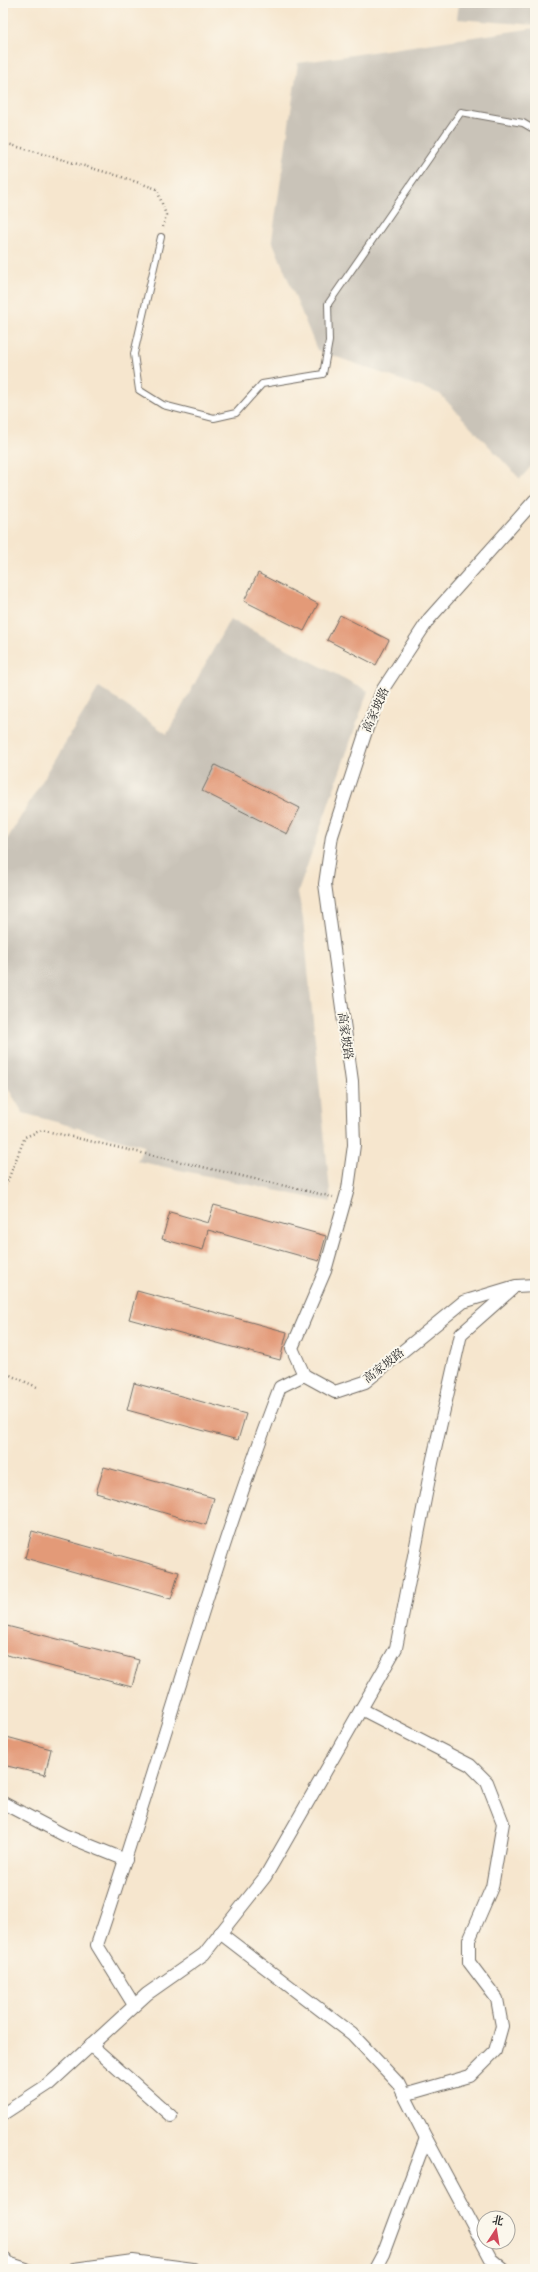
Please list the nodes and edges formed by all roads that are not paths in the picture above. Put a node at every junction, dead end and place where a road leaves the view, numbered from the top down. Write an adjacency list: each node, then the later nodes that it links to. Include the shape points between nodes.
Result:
1 (535, 130): 2 (lane, via 524,123 461,112 328,304 328,340 323,374 262,384 236,413 214,418 163,405 139,390 134,354)
2 (161, 237)
3 (535, 500): 6 (street, 高家坡路, via 429,619 384,689 367,728 332,836 325,884 352,1080 354,1145 345,1200 325,1271 292,1348)
4 (535, 1285): 5 (street, 高家坡路)
5 (516, 1286): 6 (street, 高家坡路, via 463,1302 365,1382 335,1392); 7 (street, via 461,1334 432,1463 396,1648)
6 (304, 1375): 9 (street, via 280,1387 249,1469)
7 (361, 1709): 10 (street, via 265,1877); 13 (street, via 470,1765 488,1782 503,1823 492,1887 469,1940 469,1962 497,1999 502,2026 495,2051 470,2076)
8 (3, 1803): 9 (street, via 64,1836)
9 (126, 1860): 11 (street, via 97,1945)
10 (220, 1933): 11 (street, via 204,1954); 13 (street, via 352,2034 398,2083)
11 (134, 2005): 12 (street)
12 (91, 2045): 14 (street, via 48,2084); 15 (street)
13 (404, 2095): 16 (street)
14 (3, 2114)
15 (170, 2116)
16 (426, 2138): 21 (street, via 383,2254); 22 (street, via 492,2259)
17 (3, 2258): 18 (street)
18 (26, 2269)
19 (74, 2269): 20 (street, via 133,2261)
20 (193, 2269)
21 (375, 2269)
22 (503, 2269)

